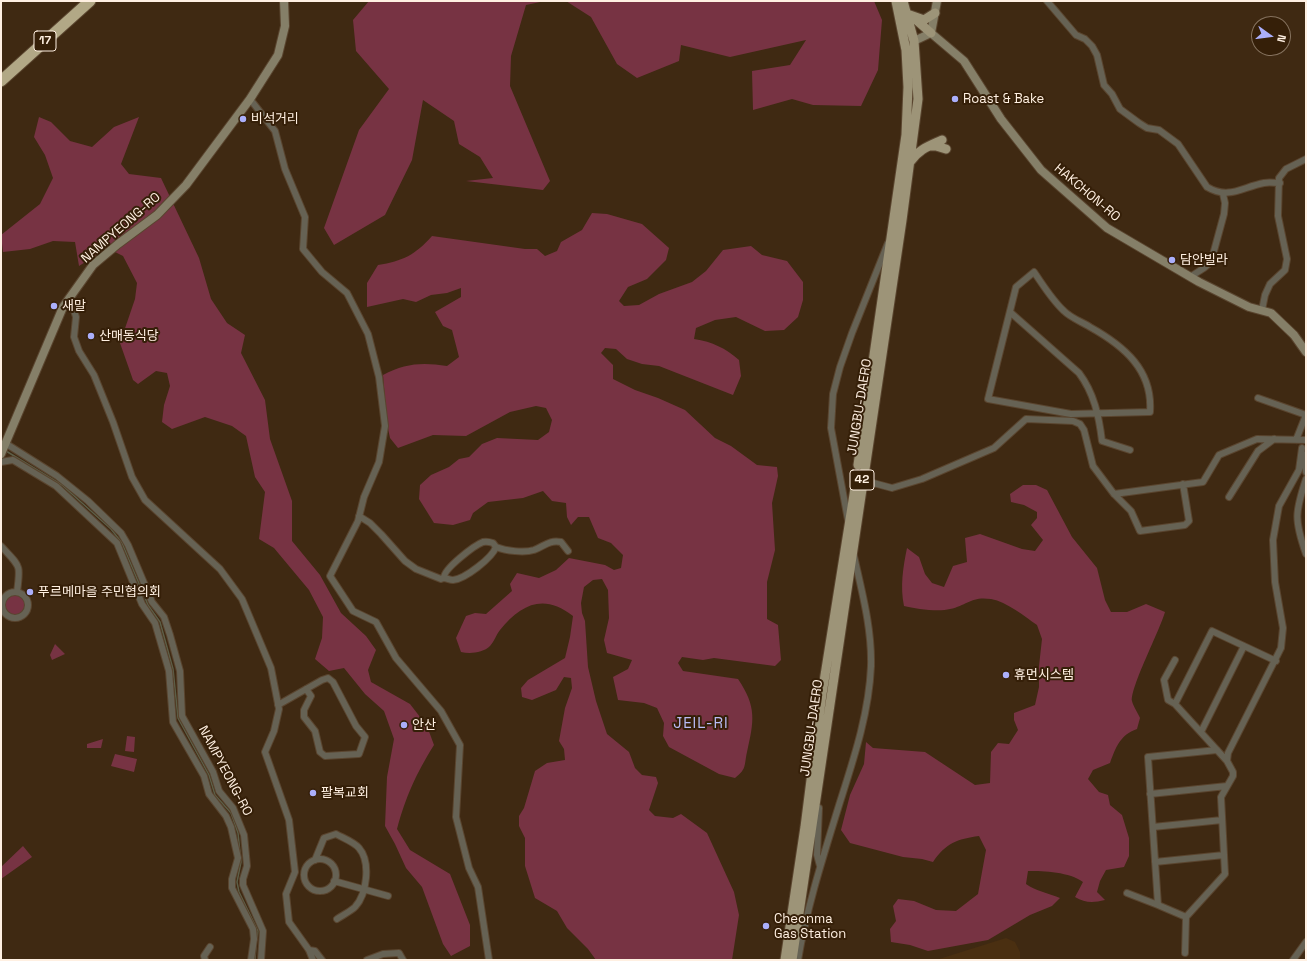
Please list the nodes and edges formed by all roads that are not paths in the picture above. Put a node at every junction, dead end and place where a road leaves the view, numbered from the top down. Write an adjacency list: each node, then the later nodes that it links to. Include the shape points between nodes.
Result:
1 (80, 1): 12 (highway, 17)
2 (90, 1): 13 (highway, 17)
3 (284, 1): 14 (street, NAMPYEONG-RO, via 285,26 278,55)
4 (896, 1): 20 (main road, JUNGBU-DAERO / 42, via 906,50 908,87 906,135)
5 (903, 1): 9 (main road, JUNGBU-DAERO / 42)
6 (937, 1): 8 (street)
7 (1047, 1): 19 (street, via 1076,35 1092,46 1104,85 1120,108 1147,128 1159,130 1178,144 1207,187)
8 (935, 13): 9 (main road, via 924,20); 10 (street)
9 (910, 16): 10 (main road); 11 (main road, JUNGBU-DAERO / 42)
10 (931, 32): 11 (street); 21 (street, HAKCHON-RO, via 964,62 1001,119 1041,170 1107,228)
11 (914, 41): 17 (main road, JUNGBU-DAERO / 42, via 918,99)
12 (1, 75)
13 (1, 81)
14 (250, 99): 22 (street, NAMPYEONG-RO, via 186,185 157,215 93,265); 44 (street, via 275,131 285,169 305,217 304,249 322,272 347,293 368,334 379,377 385,426 379,462)
15 (944, 145): 17 (main road, via 925,147 915,154)
16 (1306, 159): 18 (street, via 1286,169 1281,174)
17 (910, 163): 40 (main road, JUNGBU-DAERO / 42)
18 (1280, 183): 19 (street, via 1263,183 1231,194); 23 (street, via 1278,216 1287,260 1285,270 1270,284)
19 (1223, 194): 21 (street, via 1224,214 1210,262)
20 (891, 238): 45 (main road, JUNGBU-DAERO / 42); 45 (street, via 877,267 852,334 833,394 831,428)
21 (1190, 277): 23 (street, HAKCHON-RO)
22 (70, 297): 33 (street, NAMPYEONG-RO, via 63,307); 58 (street, via 76,317 74,337 102,395 132,477 145,500 220,569 242,599 271,668)
23 (1262, 310): 25 (street, HAKCHON-RO, via 1271,313 1294,335)
24 (1010, 312): 27 (street, via 988,398); 28 (street, via 1079,373 1088,384); 28 (street, via 1016,287 1034,272 1064,312 1108,338 1134,360 1145,378 1151,398 1150,412)
25 (1306, 352)
26 (1258, 398): 31 (street, via 1306,415)
27 (1043, 410): 28 (street); 29 (street)
28 (1099, 414): 35 (street, via 1102,441)
29 (1042, 419): 40 (street, via 1026,419 994,448 922,479 892,488); 42 (street, via 1073,421 1080,424 1084,430 1093,466)
30 (1274, 439): 31 (street); 41 (street, via 1257,439 1220,455 1203,482); 43 (street, via 1258,451)
31 (1296, 440): 32 (street)
32 (1306, 440): 34 (street)
33 (5, 443): 36 (street, NAMPYEONG-RO); 86 (street, NAMPYEONG-RO, via 58,476 121,533 152,602 164,617 180,671 182,716 213,772 219,791 233,808 244,835 247,866 243,886 263,931)
34 (1302, 448): 38 (street); 55 (street, via 1299,470 1278,506 1273,540 1274,568 1283,628 1281,648)
35 (1130, 450)
36 (1, 454)
37 (1, 462): 85 (street, NAMPYEONG-RO, via 13,460 56,486 117,543 142,604 155,623 169,671 173,722 204,776 209,794 231,827 238,858 232,888 253,929)
38 (1306, 472)
39 (1306, 479): 50 (street, via 1296,516)
40 (862, 480): 48 (main road, JUNGBU-DAERO / 42)
41 (1182, 484): 42 (street); 42 (street, via 1189,521 1186,525 1140,531 1131,510)
42 (1114, 494)
43 (1229, 497)
44 (359, 516): 51 (street, via 381,534 404,562 430,576); 91 (street, via 330,576 353,611 376,622 396,658 441,711 460,746 456,817 469,868 478,887)
45 (849, 524): 92 (main road, JUNGBU-DAERO / 42, via 822,694)
46 (1, 546): 52 (street, via 18,564 20,571)
47 (496, 547): 49 (street, via 508,550 533,550 555,541 561,542); 51 (street, via 491,555 464,576 453,580); 51 (street, via 487,541 475,547 452,565 444,573)
48 (852, 548): 62 (main road, JUNGBU-DAERO / 42); 70 (street, via 868,619 871,666 858,742)
49 (568, 551)
50 (1306, 554)
51 (444, 578)
52 (17, 592): 52 (street, via 8,596 3,603 4,612 13,618 22,617 28,609 26,598)
53 (1244, 646): 55 (street); 57 (street, via 1212,631); 59 (street)
54 (1175, 660): 57 (street, via 1164,680 1168,700)
55 (1276, 661): 61 (street, via 1228,753)
56 (306, 689): 56 (street, via 328,678 333,682 356,726 365,737 359,754 325,756 320,752 315,730 304,717 304,710 311,696); 58 (street)
57 (1175, 704): 59 (street)
58 (278, 705): 71 (street, via 274,731 265,752 289,820)
59 (1201, 732): 60 (street)
60 (1217, 750): 61 (street); 64 (street, via 1148,757)
61 (1227, 761): 63 (street, via 1233,772)
62 (818, 779): 70 (street, via 820,794 817,855); 93 (main road, JUNGBU-DAERO / 42)
63 (1227, 786): 64 (street); 65 (street, via 1221,797)
64 (1150, 794): 66 (street)
65 (1222, 820): 66 (street); 67 (street)
66 (1152, 827): 69 (street)
67 (1224, 855): 69 (street); 78 (street, via 1225,874)
68 (315, 860): 72 (street, via 310,862); 73 (street, via 325,860 333,866); 74 (street, via 324,838 336,834 342,837 359,848 364,857)
69 (1155, 862): 77 (street)
70 (820, 866): 94 (street, via 805,918)
71 (295, 868): 72 (street); 82 (street, via 286,894 289,922)
72 (304, 871): 73 (street, via 305,881 317,891 327,889)
73 (334, 882): 74 (street)
74 (364, 889): 76 (street); 79 (street, via 355,906)
75 (1127, 893): 77 (street)
76 (388, 896)
77 (1158, 905): 78 (street)
78 (1186, 917): 83 (street)
79 (337, 919)
80 (1306, 942): 95 (street)
81 (210, 947): 84 (street, via 204,956)
82 (309, 950): 87 (street); 88 (street, via 315,951)
83 (1185, 952)
84 (205, 960)
85 (251, 960)
86 (261, 960)
87 (313, 960)
88 (322, 960)
89 (367, 960): 90 (street, via 383,954 398,953)
90 (403, 960)
91 (489, 960)
92 (785, 960)
93 (792, 960)
94 (798, 960)
95 (1293, 960)

